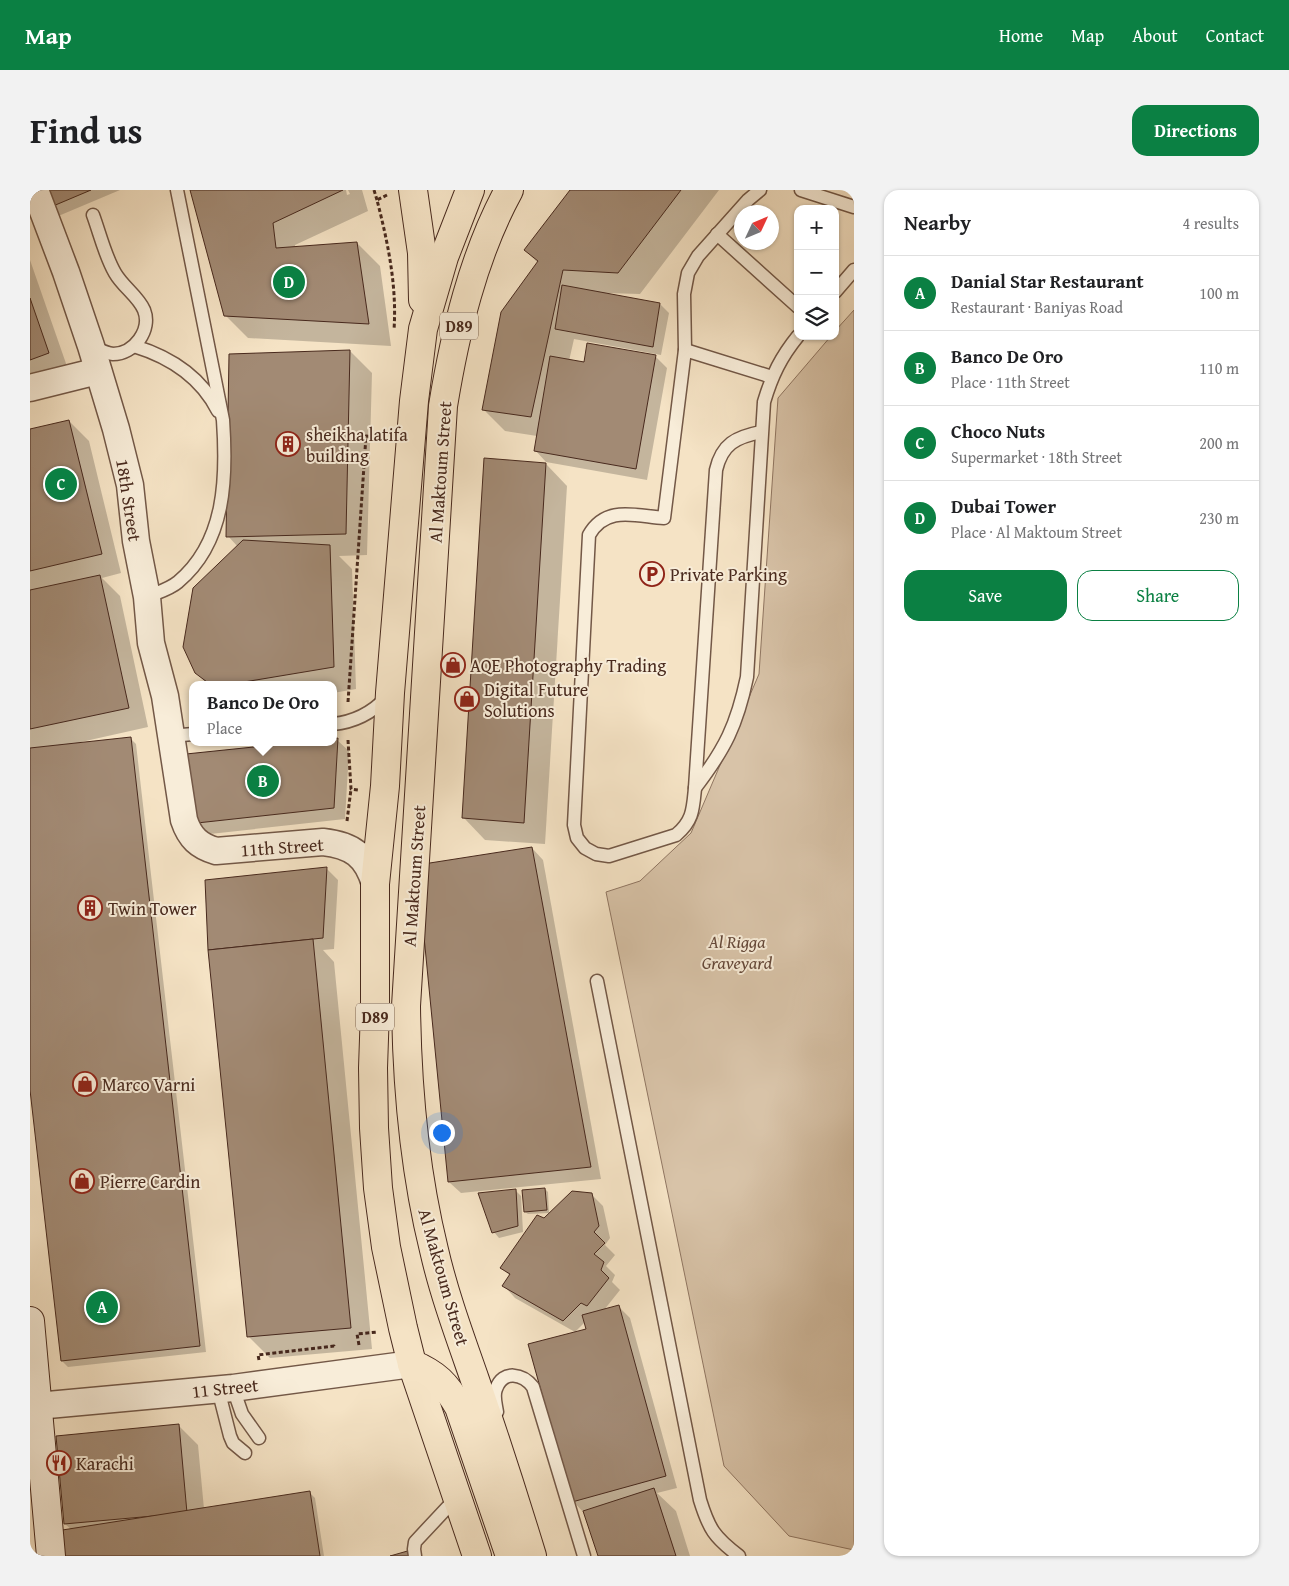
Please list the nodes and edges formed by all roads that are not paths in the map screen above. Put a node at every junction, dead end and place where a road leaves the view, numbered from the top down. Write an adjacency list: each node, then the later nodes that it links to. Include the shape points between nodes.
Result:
1 (35, 190): 16 (street, 18th Street)
2 (178, 190): 22 (lane)
3 (470, 190): 14 (main road, Al Maktoum Street / D89, via 444,257)
4 (509, 190): 38 (main road, Al Maktoum Street / D89, via 478,260 463,308 443,406 406,1006 412,1129 428,1225 456,1326)
5 (760, 190): 10 (lane)
6 (802, 190): 8 (lane)
7 (402, 192): 14 (main road, via 422,252)
8 (854, 207)
9 (93, 215): 17 (lane, via 115,273 144,311 144,330)
10 (717, 234): 13 (lane); 18 (lane, via 688,273 684,294)
11 (854, 270): 12 (lane)
12 (839, 287)
13 (794, 303)
14 (423, 329): 25 (main road, Al Maktoum Street / D89)
15 (795, 340): 20 (lane)
16 (91, 346): 17 (lane, via 113,354); 19 (street, 18th Street)
17 (134, 346): 22 (lane, via 181,367 206,391)
18 (685, 350): 20 (lane); 28 (lane, via 664,518 615,515 604,518 589,534 574,825 577,838 585,848 609,856 676,835 690,819)
19 (98, 371): 21 (street); 24 (street, 18th Street, via 130,485)
20 (772, 377): 23 (lane, via 764,402)
21 (30, 388)
22 (223, 420): 24 (lane, via 223,490 219,516 210,541 177,583)
23 (761, 432): 28 (lane, via 747,677 729,737); 28 (lane, via 734,440 722,454 716,470)
24 (147, 597): 27 (street, 18th Street, via 151,643 165,696)
25 (390, 693): 26 (lane, via 371,711 347,723); 30 (main road, Al Maktoum Street / D89)
26 (337, 724)
27 (182, 735): 29 (street, 18th Street)
28 (695, 788)
29 (184, 820): 30 (street, 11th Street, via 195,841 216,851 323,842 345,846 363,858)
30 (375, 884): 33 (main road, Al Maktoum Street / D89, via 373,1068 377,1178 386,1247)
31 (597, 981): 46 (lane, via 700,1500 708,1523 722,1543)
32 (30, 1321): 35 (main road)
33 (412, 1364): 34 (street, 11 Street); 39 (main road, Al Maktoum Street / D89); 43 (main road, via 440,1380 459,1407)
34 (226, 1388): 35 (street, 11 Street); 36 (lane); 37 (lane, via 230,1436)
35 (37, 1406): 40 (main road)
36 (258, 1438)
37 (245, 1453)
38 (510, 1481): 44 (main road, Al Maktoum Street / D89); 45 (lane, via 495,1389 508,1376 518,1375 533,1388)
39 (457, 1497): 41 (lane, via 415,1542); 42 (main road, Al Maktoum Street / D89)
40 (51, 1556)
41 (415, 1556)
42 (477, 1556)
43 (510, 1556)
44 (532, 1556)
45 (584, 1556)
46 (738, 1556)

